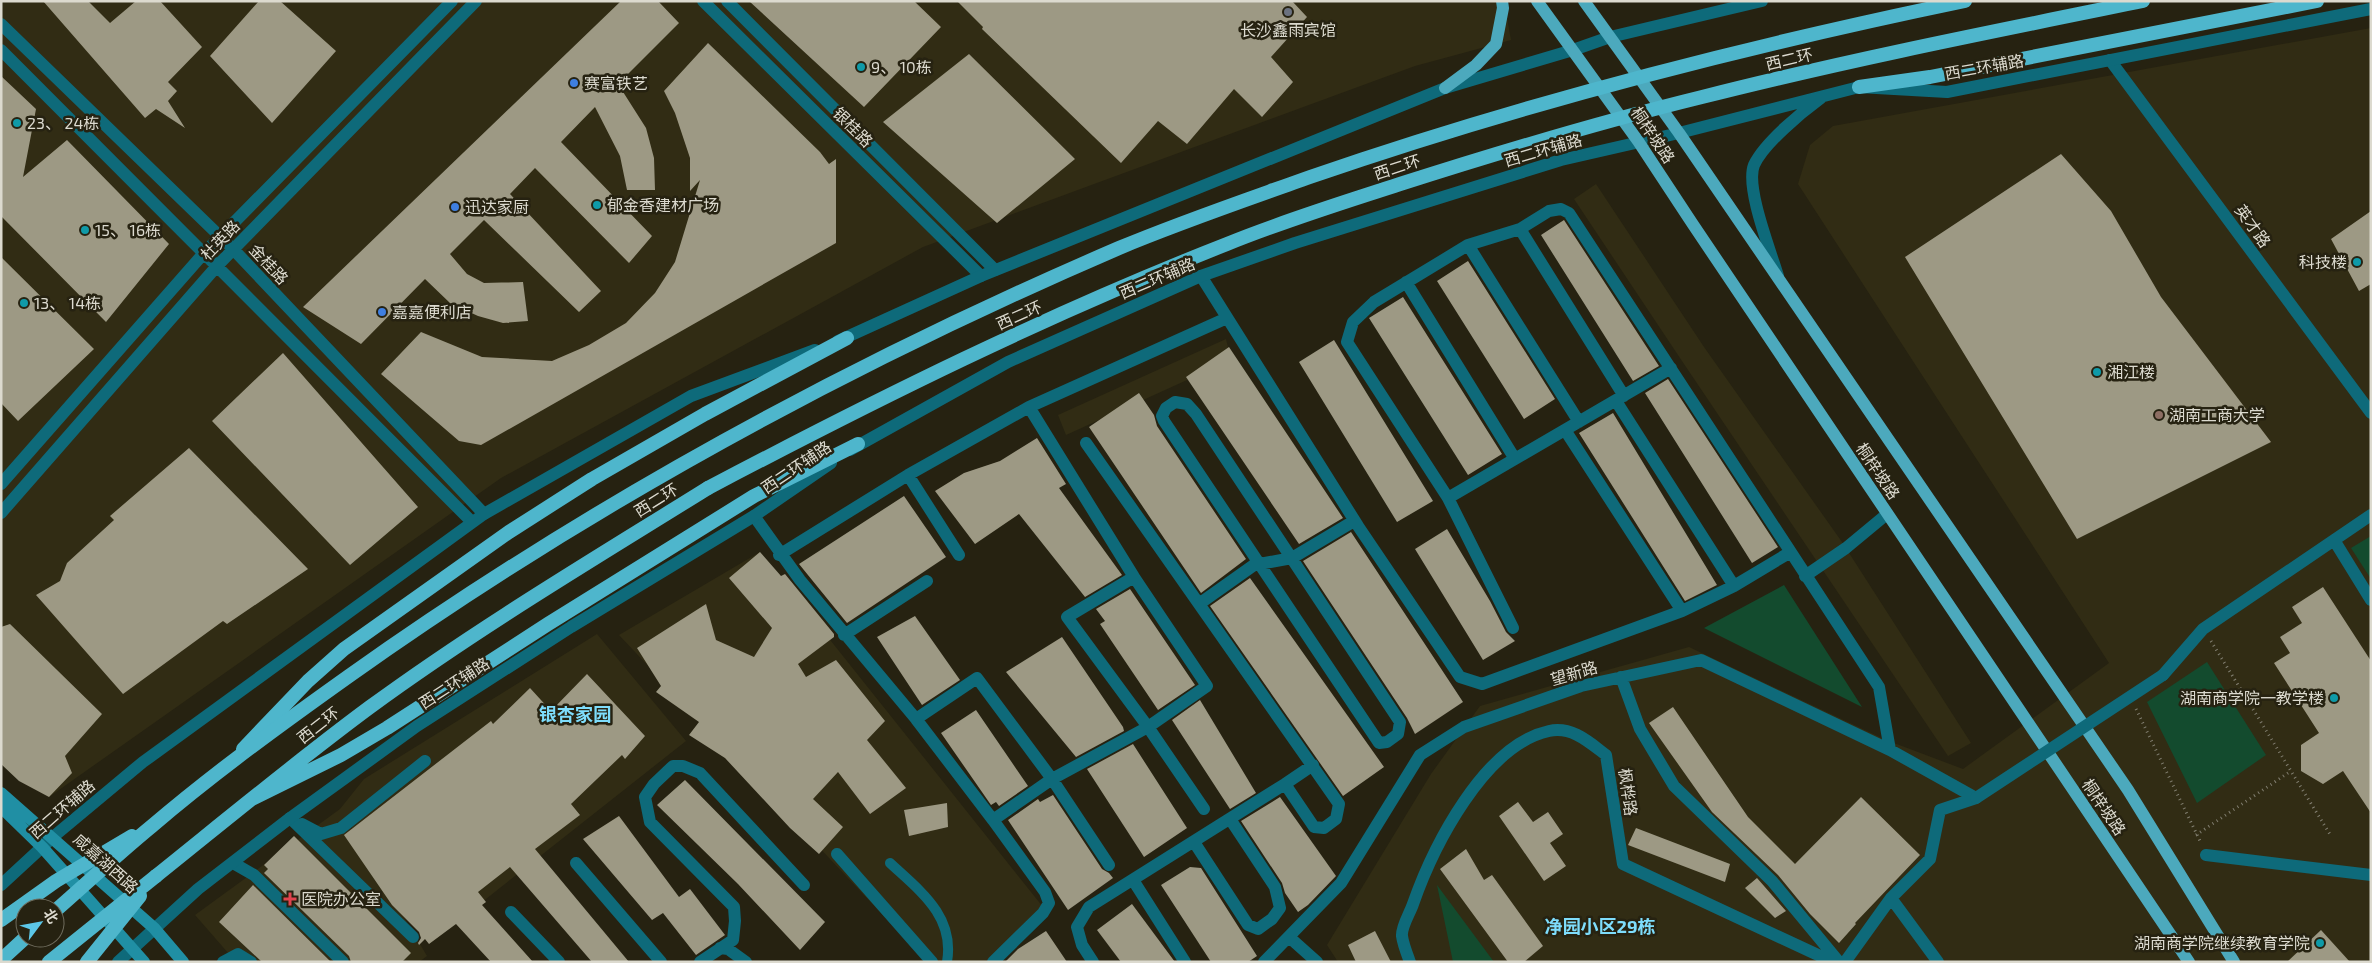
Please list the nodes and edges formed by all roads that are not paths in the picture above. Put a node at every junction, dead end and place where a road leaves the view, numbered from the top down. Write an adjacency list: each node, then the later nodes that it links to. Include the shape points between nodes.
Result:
1 (452, 1): 24 (street, 杜英路)
2 (476, 1): 26 (street, 杜英路)
3 (703, 1): 30 (street, 银桂路)
4 (727, 1): 29 (street, 银桂路)
5 (1502, 1): 19 (main road, via 1496,44 1476,65)
6 (1537, 1): 16 (main road, 桐梓坡路)
7 (1584, 1): 14 (main road, 桐梓坡路)
8 (1762, 1): 14 (street, 西二环辅路)
9 (1964, 1): 76 (highway, 西二环, bridge, via 1728,54 1515,111 1361,160 1120,248 873,362 616,503 506,569 409,634)
10 (2143, 1): 81 (highway, 西二环, bridge, via 1702,96 1506,150 1228,243 896,391 708,488 423,670)
11 (2317, 1): 18 (highway, via 1930,77)
12 (2371, 8): 17 (street, 西二环辅路)
13 (1, 24): 24 (street, 金桂路)
14 (1610, 37): 16 (street, 西二环辅路); 21 (main road, 桐梓坡路)
15 (1, 50): 27 (street)
16 (1573, 50): 19 (street, 西二环辅路); 22 (main road, 桐梓坡路)
17 (2110, 60): 18 (street, 西二环辅路, via 1947,92); 39 (street, 英才路)
18 (1859, 87): 20 (street, 西二环辅路)
19 (1445, 88): 29 (street, 西二环辅路)
20 (1827, 93): 21 (street, 西二环辅路); 32 (street, via 1772,142 1754,166 1754,201)
21 (1679, 133): 22 (street, 西二环辅路); 32 (main road, 桐梓坡路)
22 (1638, 141): 31 (street, 西二环辅路, via 1561,160 1295,243); 50 (main road, 桐梓坡路)
23 (1520, 229): 25 (street); 36 (street, via 1549,211 1560,209 1569,213); 37 (street)
24 (220, 237): 26 (street, 金桂路); 27 (street, 杜英路)
25 (1468, 245): 33 (street); 40 (street)
26 (234, 250): 28 (street, 杜英路); 49 (street, 金桂路)
27 (204, 253): 28 (street); 46 (street, 杜英路)
28 (217, 266): 48 (street, 杜英路); 54 (street)
29 (995, 270): 30 (street, 西二环辅路)
30 (981, 276): 35 (street, 西二环辅路)
31 (1201, 276): 34 (street); 43 (street, 西二环辅路, via 1008,362)
32 (1780, 281): 138 (main road, 桐梓坡路, via 2122,782)
33 (1406, 282): 44 (street); 47 (street, via 1374,302 1353,322 1347,342)
34 (1228, 318): 38 (street); 53 (street)
35 (847, 338): 49 (street, 西二环辅路, via 691,396); 76 (highway, bridge, via 592,479 451,572 344,649 270,719)
36 (1672, 368): 37 (street); 56 (street)
37 (1620, 399): 40 (street); 64 (street)
38 (1029, 407): 45 (street); 62 (street)
39 (2371, 413)
40 (1579, 422): 41 (street)
41 (1565, 430): 44 (street); 67 (street)
42 (1086, 443): 66 (street)
43 (858, 444): 52 (street, 西二环辅路); 81 (highway, via 754,496 387,728 341,755)
44 (1515, 460): 47 (street)
45 (908, 475): 57 (street); 58 (street)
46 (1, 484)
47 (1448, 498): 68 (street)
48 (1, 513)
49 (484, 514): 54 (street, 西二环辅路)
50 (1887, 514): 61 (street); 137 (main road, 桐梓坡路)
51 (2371, 515): 55 (street)
52 (754, 516): 57 (street); 84 (street, 西二环辅路, via 475,688)
53 (1354, 521): 59 (street); 67 (street, via 1460,677 1482,684)
54 (472, 522): 88 (street, 西二环辅路, via 143,762)
55 (2334, 540): 65 (street); 80 (street, bridge, via 2203,629 2163,675)
56 (1790, 553): 61 (street); 64 (street)
57 (780, 554): 69 (street)
58 (959, 555)
59 (1292, 558): 60 (street); 60 (street, via 1196,414 1187,404 1175,402 1166,408 1162,416 1164,422); 60 (street, via 1400,722 1398,734 1387,742 1379,743)
60 (1258, 565): 66 (street)
61 (1805, 576): 73 (street, via 1879,687)
62 (1134, 577): 72 (street, via 1207,686); 72 (street, via 1067,616)
63 (927, 581): 69 (street)
64 (1734, 586): 67 (street)
65 (2371, 600)
66 (1199, 604): 75 (street)
67 (1682, 611)
68 (1513, 628)
69 (844, 634): 71 (street)
70 (1621, 677): 73 (street, 望新路, via 1701,660); 108 (street, 望新路, via 1581,686 1464,727 1420,755 1341,883); 134 (street, via 1640,730 1674,786 1772,881)
71 (916, 719): 77 (street, via 977,678); 86 (street)
72 (1148, 727): 77 (street); 83 (street)
73 (1890, 750): 80 (street, 望新路)
74 (425, 761): 84 (street, via 341,828 321,834)
75 (1313, 765): 78 (street); 78 (street, via 1339,804 1336,819 1324,828 1314,827)
76 (224, 770): 87 (highway, 西二环, bridge)
77 (1052, 779): 86 (street); 96 (street)
78 (1285, 784): 85 (street)
79 (1, 792): 88 (main road, 咸嘉湖西路)
80 (1976, 798): 102 (street, via 1940,810 1930,859)
81 (250, 800): 98 (highway, 西二环)
82 (1, 807): 90 (main road, 咸嘉湖西路)
83 (1204, 808)
84 (290, 818): 93 (street, 西二环辅路); 107 (street)
85 (1230, 819): 89 (street); 89 (street, via 1275,886 1280,908 1258,929 1248,926)
86 (993, 820): 127 (street, via 1049,902 1043,913)
87 (154, 823): 103 (highway, 西二环, bridge); 105 (highway, bridge, via 92,858)
88 (53, 837): 90 (street, 西二环辅路); 106 (main road, 咸嘉湖西路)
89 (1194, 842): 99 (street)
90 (42, 847): 100 (street, 西二环辅路); 111 (main road, 咸嘉湖西路)
91 (837, 854): 125 (street)
92 (2206, 855): 97 (street)
93 (233, 863): 106 (street, 西二环辅路); 120 (street, via 254,875)
94 (890, 863): 126 (lane, via 933,904 948,935)
95 (576, 864): 122 (street)
96 (1109, 865)
97 (2371, 875)
98 (156, 876): 113 (highway, 西二环, bridge); 114 (highway, bridge)
99 (1133, 880): 128 (street, via 1089,908 1077,927 1082,945); 129 (street)
100 (1, 885)
101 (804, 886): 110 (street, via 700,772 673,766 645,797 650,822 734,907 733,940)
102 (1891, 898): 135 (street); 136 (street)
103 (65, 902)
104 (511, 912): 121 (street)
105 (1, 920)
106 (154, 928): 111 (street, 西二环辅路); 117 (main road, 咸嘉湖西路)
107 (413, 937)
108 (1289, 937): 130 (street, 望新路); 131 (street)
109 (15, 947): 112 (highway)
110 (720, 948): 123 (street); 124 (street, via 728,949)
111 (132, 949): 115 (street, 西二环辅路); 116 (main road, 咸嘉湖西路)
112 (1, 960)
113 (49, 962)
114 (87, 962)
115 (118, 962)
116 (144, 962)
117 (183, 962)
118 (223, 962): 119 (street, via 238,954)
119 (250, 962)
120 (343, 962)
121 (559, 962)
122 (661, 962)
123 (700, 962)
124 (746, 962)
125 (932, 962)
126 (947, 962)
127 (993, 962)
128 (1093, 962)
129 (1185, 962)
130 (1264, 962)
131 (1317, 962)
132 (1410, 962): 133 (street, 枫桦路, via 1402,935 1417,891 1454,816 1487,771 1518,743 1550,731 1577,733 1606,755 1624,864)
133 (1834, 962)
134 (1839, 962)
135 (1845, 962)
136 (1938, 962)
137 (2189, 962)
138 (2234, 962)

